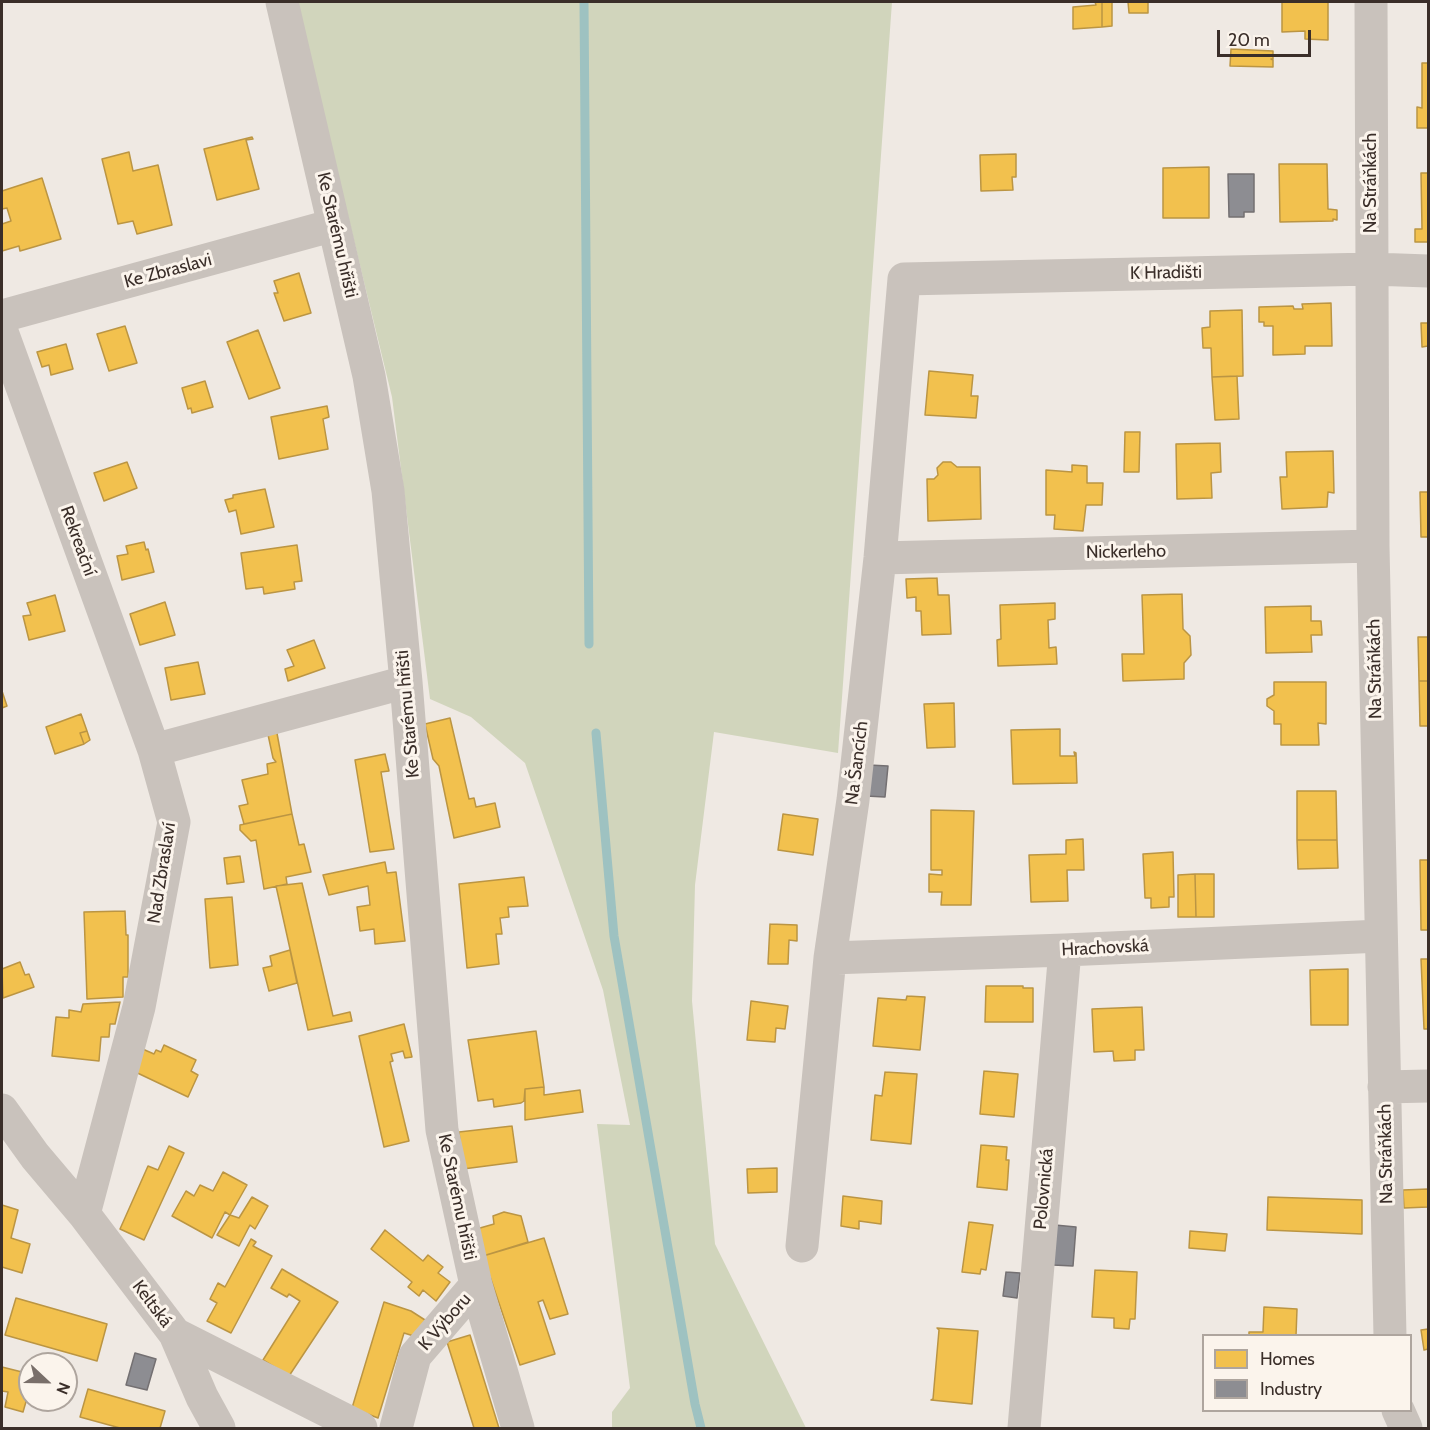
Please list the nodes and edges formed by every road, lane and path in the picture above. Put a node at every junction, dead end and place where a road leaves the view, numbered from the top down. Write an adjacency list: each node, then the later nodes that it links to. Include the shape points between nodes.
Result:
1 (282, 2): 3 (street, Ke Starému hřišti)
2 (1371, 2): 4 (street, Na Stráňkách)
3 (334, 225): 7 (street, Ke Zbraslavi); 11 (street, Ke Starému hřišti, via 369,376 386,479)
4 (1372, 269): 5 (street, K Hradišti); 6 (street, K Hradišti); 9 (street, Na Stráňkách)
5 (1428, 271)
6 (904, 279): 10 (street, Na Šancích)
7 (2, 316)
8 (2, 332): 12 (street, Rekreační)
9 (1373, 546): 10 (street, Nickerleho); 13 (street, Na Stráňkách)
10 (880, 558): 15 (street, Na Šancích, via 853,800)
11 (406, 682): 12 (street); 21 (street, Ke Starému hřišti, via 442,1130)
12 (154, 750): 19 (street, Nad Zbraslaví, via 174,822 139,1007)
13 (1381, 936): 14 (street, Hrachovská); 17 (street, Na Stráňkách)
14 (1065, 950): 15 (street, Hrachovská); 30 (street, Polovnická)
15 (830, 958): 20 (street, Na Šancích)
16 (1428, 1086): 17 (street)
17 (1384, 1087): 23 (street, Na Stráňkách)
18 (2, 1110): 19 (street, Keltská)
19 (84, 1214): 22 (street, Keltská)
20 (802, 1246)
21 (476, 1285): 28 (street, K Výboru, via 415,1356); 29 (street, Ke Starému hřišti)
22 (175, 1334): 26 (street); 27 (street, Keltská)
23 (1390, 1334)
24 (1399, 1412): 31 (street)
25 (1428, 1419): 32 (street)
26 (219, 1428)
27 (361, 1428)
28 (396, 1428)
29 (519, 1428)
30 (1024, 1428)
31 (1406, 1428)
32 (1417, 1428)

